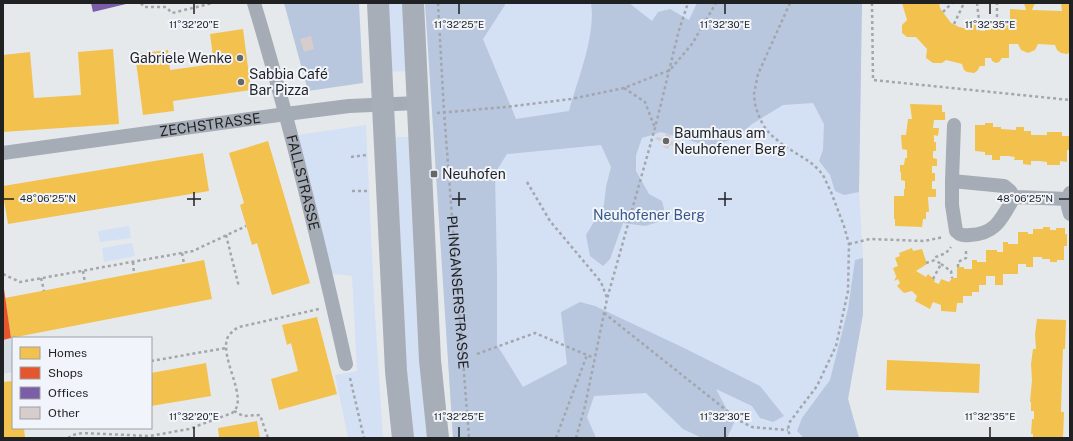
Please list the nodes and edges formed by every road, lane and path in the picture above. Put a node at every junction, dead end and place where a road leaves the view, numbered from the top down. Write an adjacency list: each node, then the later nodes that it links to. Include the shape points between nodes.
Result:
1 (141, 3): 2 (path, via 144,7 166,7 172,13)
2 (213, 3)
3 (254, 3): 25 (street, FALLSTRASSE)
4 (378, 3): 23 (main road)
5 (413, 3): 22 (main road, PLINGANSERSTRASSE)
6 (438, 3): 24 (path, PLINGANSERSTRASSE)
7 (688, 3): 19 (path)
8 (716, 3): 19 (path, via 692,44)
9 (790, 3): 43 (path, via 758,74 755,104 763,125 770,134 810,162 823,175)
10 (872, 3): 21 (path, via 873,80)
11 (952, 3): 15 (path)
12 (964, 3): 17 (path)
13 (977, 3): 18 (path)
14 (997, 3): 16 (path)
15 (943, 12)
16 (997, 23)
17 (954, 24)
18 (980, 30)
19 (670, 70): 20 (path); 27 (path)
20 (624, 88): 24 (path, via 571,99); 27 (path, via 645,102)
21 (1070, 100)
22 (418, 103): 23 (street, ZECHSTRASSE); 77 (main road, PLINGANSERSTRASSE, via 430,360)
23 (383, 105): 25 (street, ZECHSTRASSE, via 349,106); 76 (main road, via 396,371)
24 (444, 112): 78 (path, PLINGANSERSTRASSE)
25 (286, 114): 30 (street, ZECHSTRASSE); 63 (street, FALLSTRASSE)
26 (954, 125): 33 (street)
27 (655, 128): 28 (path)
28 (652, 137): 29 (path); 62 (path)
29 (656, 138)
30 (3, 153)
31 (370, 155): 32 (path)
32 (351, 157)
33 (952, 181): 38 (street, via 1004,186); 41 (street, via 953,212)
34 (527, 182): 62 (path, via 550,221 601,282)
35 (352, 190): 36 (path)
36 (372, 190)
37 (1069, 196): 38 (street); 39 (street)
38 (1014, 197): 41 (street, via 992,230 974,235)
39 (1070, 214)
40 (246, 226): 42 (path)
41 (958, 234): 43 (path, via 924,241 870,239)
42 (226, 235): 44 (path); 60 (path)
43 (849, 244): 72 (path, via 848,291 836,346 817,386 790,423)
44 (182, 253): 48 (path); 50 (path)
45 (946, 253): 47 (path)
46 (963, 259): 52 (path, via 958,262)
47 (935, 260): 49 (path); 51 (path)
48 (133, 262): 53 (path); 55 (path)
49 (926, 263)
50 (184, 264)
51 (941, 264): 57 (path, via 951,271); 58 (path)
52 (958, 267)
53 (83, 271): 56 (path); 59 (path)
54 (3, 274): 56 (path, via 20,282)
55 (134, 274)
56 (41, 278): 61 (path)
57 (952, 278)
58 (933, 279)
59 (85, 283)
60 (239, 287)
61 (44, 291)
62 (607, 299): 64 (path)
63 (333, 306): 65 (path, via 239,327 229,336); 70 (street, FALLSTRASSE)
64 (604, 313): 68 (path); 72 (path, via 740,421 752,427)
65 (226, 348): 69 (path); 71 (path, via 238,402)
66 (477, 354): 67 (path, via 535,333)
67 (587, 354): 68 (path); 79 (path)
68 (594, 358): 80 (path)
69 (152, 361)
70 (346, 364): 75 (path)
71 (234, 411): 73 (path, via 189,429 150,436 82,433); 74 (path, via 243,416 260,415)
72 (788, 430): 81 (path)
73 (68, 438)
74 (268, 438)
75 (364, 438)
76 (403, 438)
77 (438, 438)
78 (469, 438)
79 (556, 438)
80 (576, 438)
81 (791, 438)

